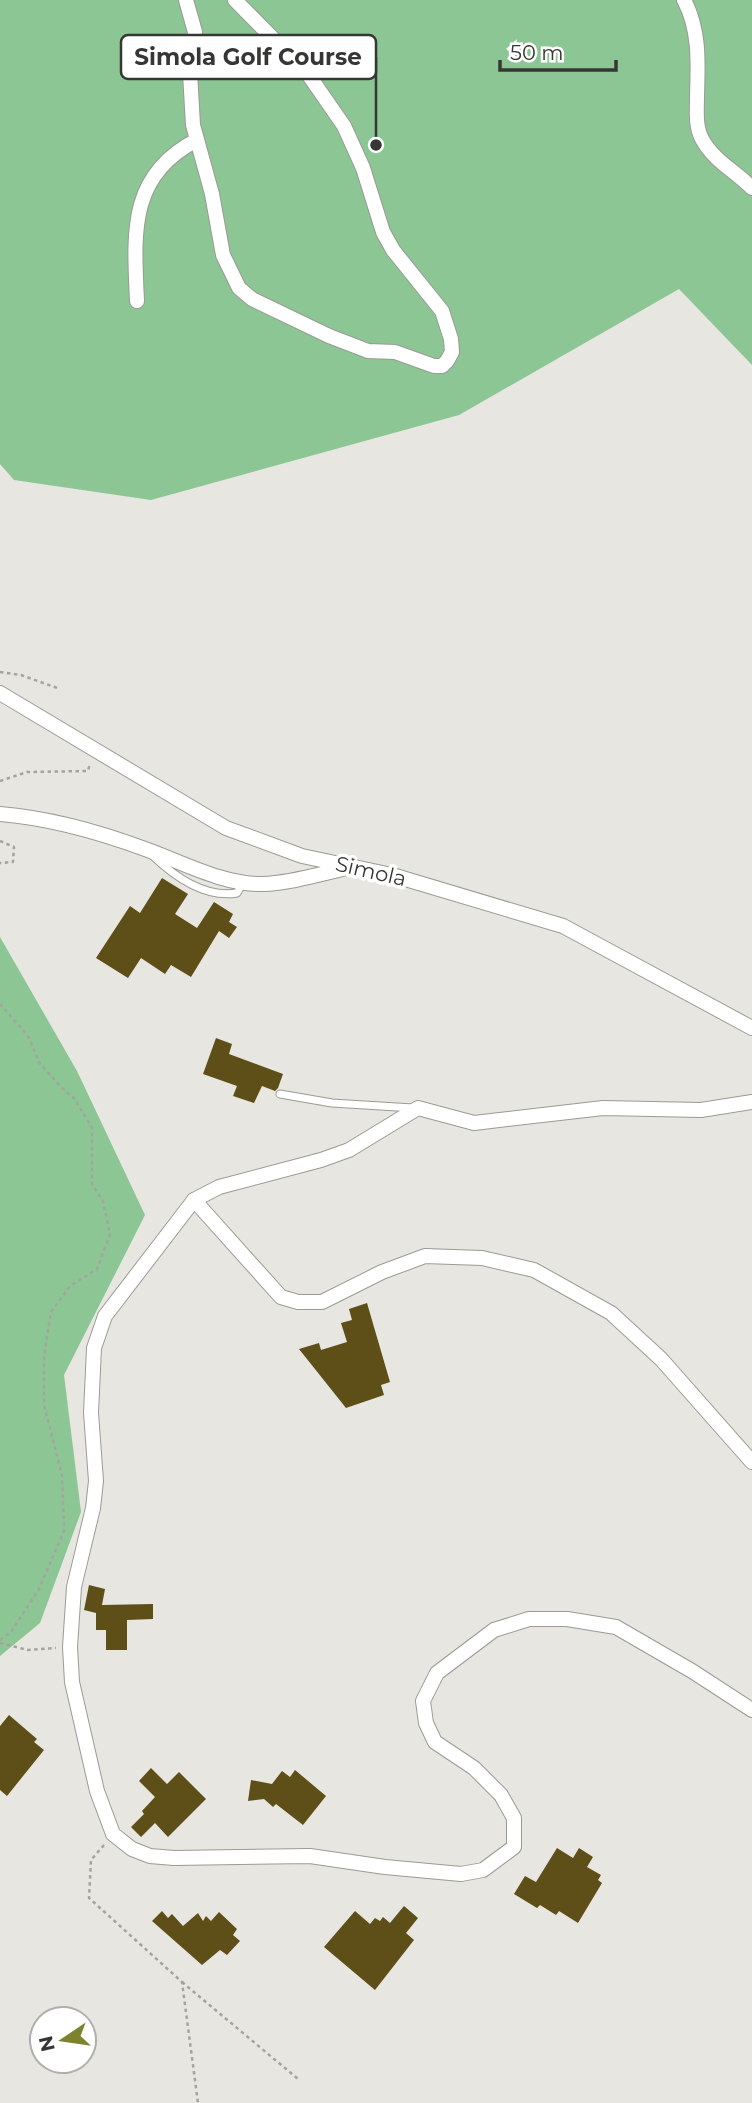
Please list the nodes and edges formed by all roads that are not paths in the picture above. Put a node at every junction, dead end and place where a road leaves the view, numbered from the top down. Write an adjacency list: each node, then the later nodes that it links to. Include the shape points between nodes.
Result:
1 (186, 0): 4 (street, via 195,32 191,97)
2 (235, 0): 4 (street, via 308,74 344,126 383,232 442,311 451,339 447,362 434,366 395,352 353,347 252,299 240,288 223,255)
3 (684, 0): 5 (street, via 698,48 700,136 713,156)
4 (197, 140): 6 (street, via 164,162 147,186 135,246)
5 (752, 188)
6 (137, 301)
7 (0, 693): 9 (street, Simola, via 226,828 302,856)
8 (0, 814): 9 (street, via 68,826 243,883 285,882)
9 (353, 866): 10 (street, Simola, via 563,926)
10 (752, 1028)
11 (281, 1094): 13 (lane, via 332,1103)
12 (752, 1102): 13 (street, via 701,1110 603,1108 474,1123)
13 (418, 1108): 14 (street, via 349,1150 219,1187)
14 (194, 1200): 15 (street, via 281,1297 298,1302 322,1302 425,1256 482,1258 534,1270 611,1313 661,1359); 16 (street, via 105,1316 94,1348 91,1413 96,1481 74,1587 70,1647 75,1696 97,1791 113,1834 150,1856 310,1856 460,1874 483,1870 514,1847 514,1818 501,1795 474,1768 435,1742 423,1701 437,1673 494,1630 529,1619 616,1626)
15 (752, 1462)
16 (752, 1710)

